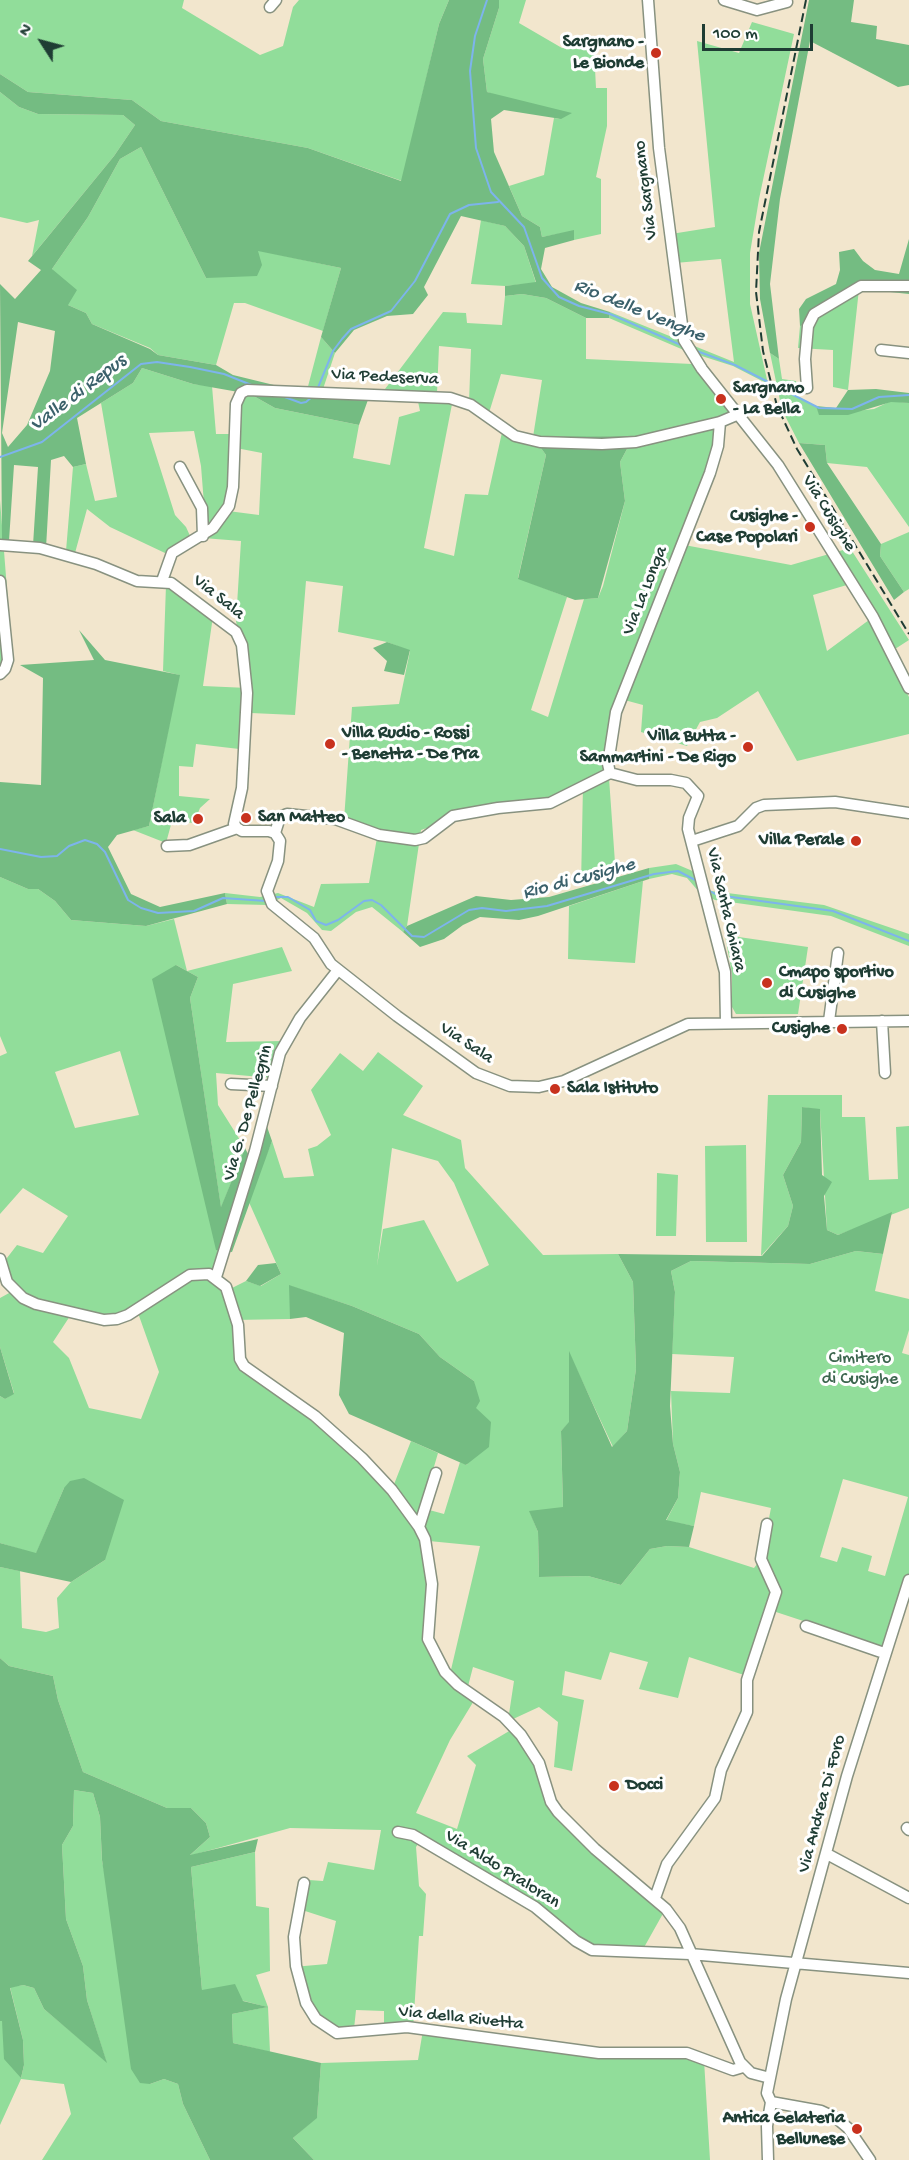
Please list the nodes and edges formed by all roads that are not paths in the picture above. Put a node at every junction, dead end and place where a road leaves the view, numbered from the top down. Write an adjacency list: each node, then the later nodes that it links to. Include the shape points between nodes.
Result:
1 (648, 0): 7 (street, Via Sargnano, via 658,148 680,329)
2 (724, 0): 3 (street, via 757,10)
3 (787, 2)
4 (909, 286): 8 (street, via 861,286 814,314 808,326)
5 (881, 351): 6 (street)
6 (909, 353)
7 (702, 369): 9 (street, Via Cusighe)
8 (807, 388)
9 (739, 414): 10 (street, Via Pedeserva); 17 (street, Via Cusighe, via 778,465 873,617)
10 (720, 423): 12 (street, Via Pedeserva, via 636,442 540,442 516,436 471,405 453,399 244,391 237,400 229,506); 18 (street, Via La Longa, via 710,473 616,712 608,757)
11 (180, 467): 12 (street, via 202,508)
12 (203, 536): 15 (street, Via Pedeserva, via 171,553)
13 (0, 545): 15 (street, via 40,548 137,581)
14 (0, 581): 16 (street, via 8,660)
15 (162, 581): 20 (street, Via Sala, via 179,587 241,640 247,693 242,788 234,824)
16 (0, 674)
17 (909, 688)
18 (610, 773): 21 (street, via 550,803 453,816 424,838 390,837 335,819 287,814 280,817); 22 (street, Via Santa Chiara, via 650,782 676,781 696,791 698,798 688,822)
19 (909, 813): 22 (street, via 835,802 764,805 738,826)
20 (237, 828): 21 (street); 23 (street, via 189,845)
21 (275, 834): 25 (street, Via Sala, via 280,841 270,899 314,938 326,960)
22 (692, 841): 29 (street, Via Santa Chiara, via 725,972)
23 (167, 846)
24 (838, 953): 26 (street)
25 (338, 970): 29 (street, Via Sala, via 467,1067 510,1086 539,1087 564,1082 682,1026); 32 (street, Via G. De Pellegrin, via 300,1018 280,1053)
26 (829, 1021): 27 (street, Via Sala); 29 (street, Via Sala)
27 (882, 1021): 28 (street, Via Sala); 30 (street)
28 (909, 1021)
29 (726, 1022)
30 (885, 1073)
31 (231, 1083): 32 (street)
32 (272, 1086): 34 (street, Via G. De Pellegrin)
33 (0, 1259): 34 (street, via 7,1282 22,1298 104,1320 128,1315 190,1275 204,1273)
34 (216, 1277): 37 (street, via 229,1292 244,1366 315,1416 362,1458)
35 (436, 1473): 37 (street)
36 (767, 1524): 44 (street, via 761,1559 776,1592 748,1677 747,1712 721,1770 715,1798 667,1863)
37 (419, 1527): 44 (street, via 425,1539 432,1584 428,1639 445,1672 513,1726 535,1754 551,1803 558,1812)
38 (909, 1580): 40 (street, Via Andrea Di Foro)
39 (806, 1626): 40 (street)
40 (884, 1653): 42 (street, Via Andrea Di Foro)
41 (398, 1832): 46 (street, Via Aldo Praloran, via 413,1835 541,1911 586,1948)
42 (826, 1854): 45 (street); 47 (street, Via Andrea Di Foro)
43 (304, 1883): 49 (street, Via della Rivetta, via 294,1937 296,1966 306,2003 316,2019 337,2033 407,2026 599,2054 687,2053 733,2070)
44 (655, 1898): 46 (street, via 680,1928)
45 (909, 1898)
46 (690, 1954): 47 (street); 49 (street)
47 (796, 1964): 48 (street); 50 (street, Via Andrea Di Foro)
48 (909, 1973)
49 (743, 2067): 50 (street, Via della Rivetta)
50 (770, 2078): 51 (street, Via Andrea Di Foro, via 767,2096)
51 (771, 2102): 52 (street, Via Andrea Di Foro); 53 (street, via 821,2111 836,2118 848,2128)
52 (768, 2160)
53 (870, 2160)

